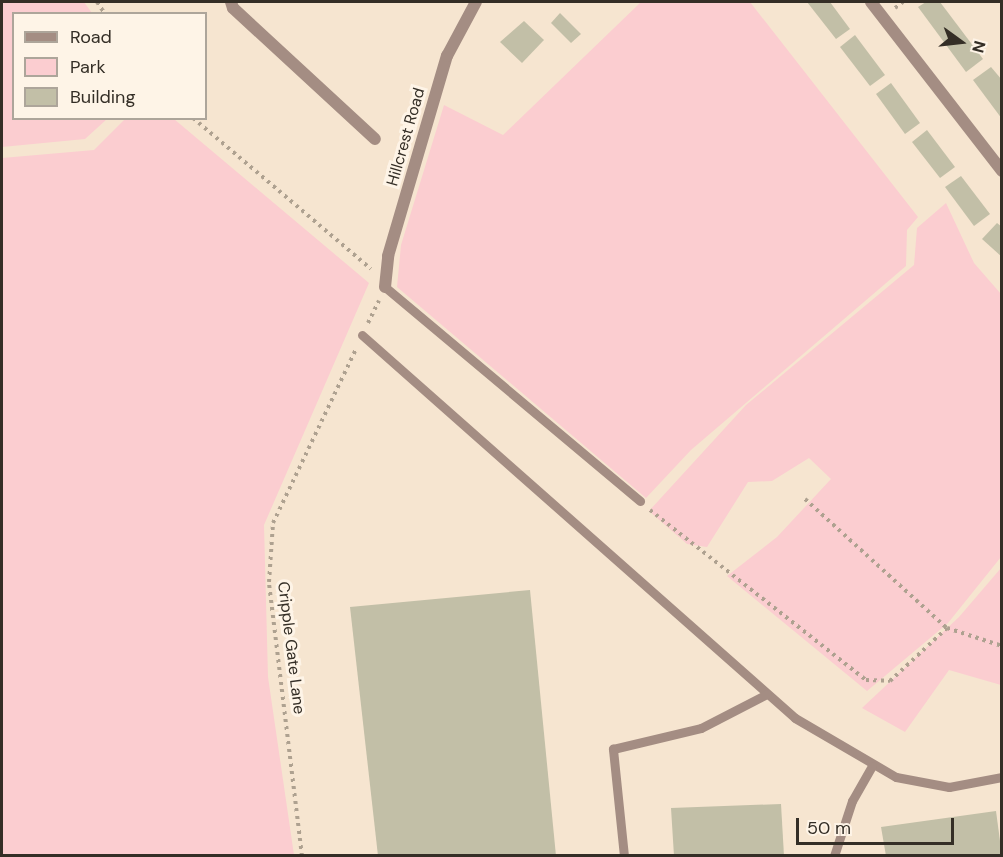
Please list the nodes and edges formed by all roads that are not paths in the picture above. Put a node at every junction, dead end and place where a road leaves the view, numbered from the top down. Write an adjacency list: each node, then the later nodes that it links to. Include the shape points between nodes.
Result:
1 (231, 2): 4 (street)
2 (476, 2): 6 (street, Hillcrest Road, via 447,56 388,256)
3 (871, 2): 5 (street)
4 (375, 139)
5 (1002, 171)
6 (385, 287): 8 (lane)
7 (362, 335): 9 (lane)
8 (640, 501)
9 (767, 694): 10 (lane, via 795,718); 12 (lane, via 701,728 613,750)
10 (872, 766): 11 (lane, via 896,777 949,787); 13 (lane, via 852,801)
11 (1002, 777)
12 (624, 855)
13 (834, 855)

